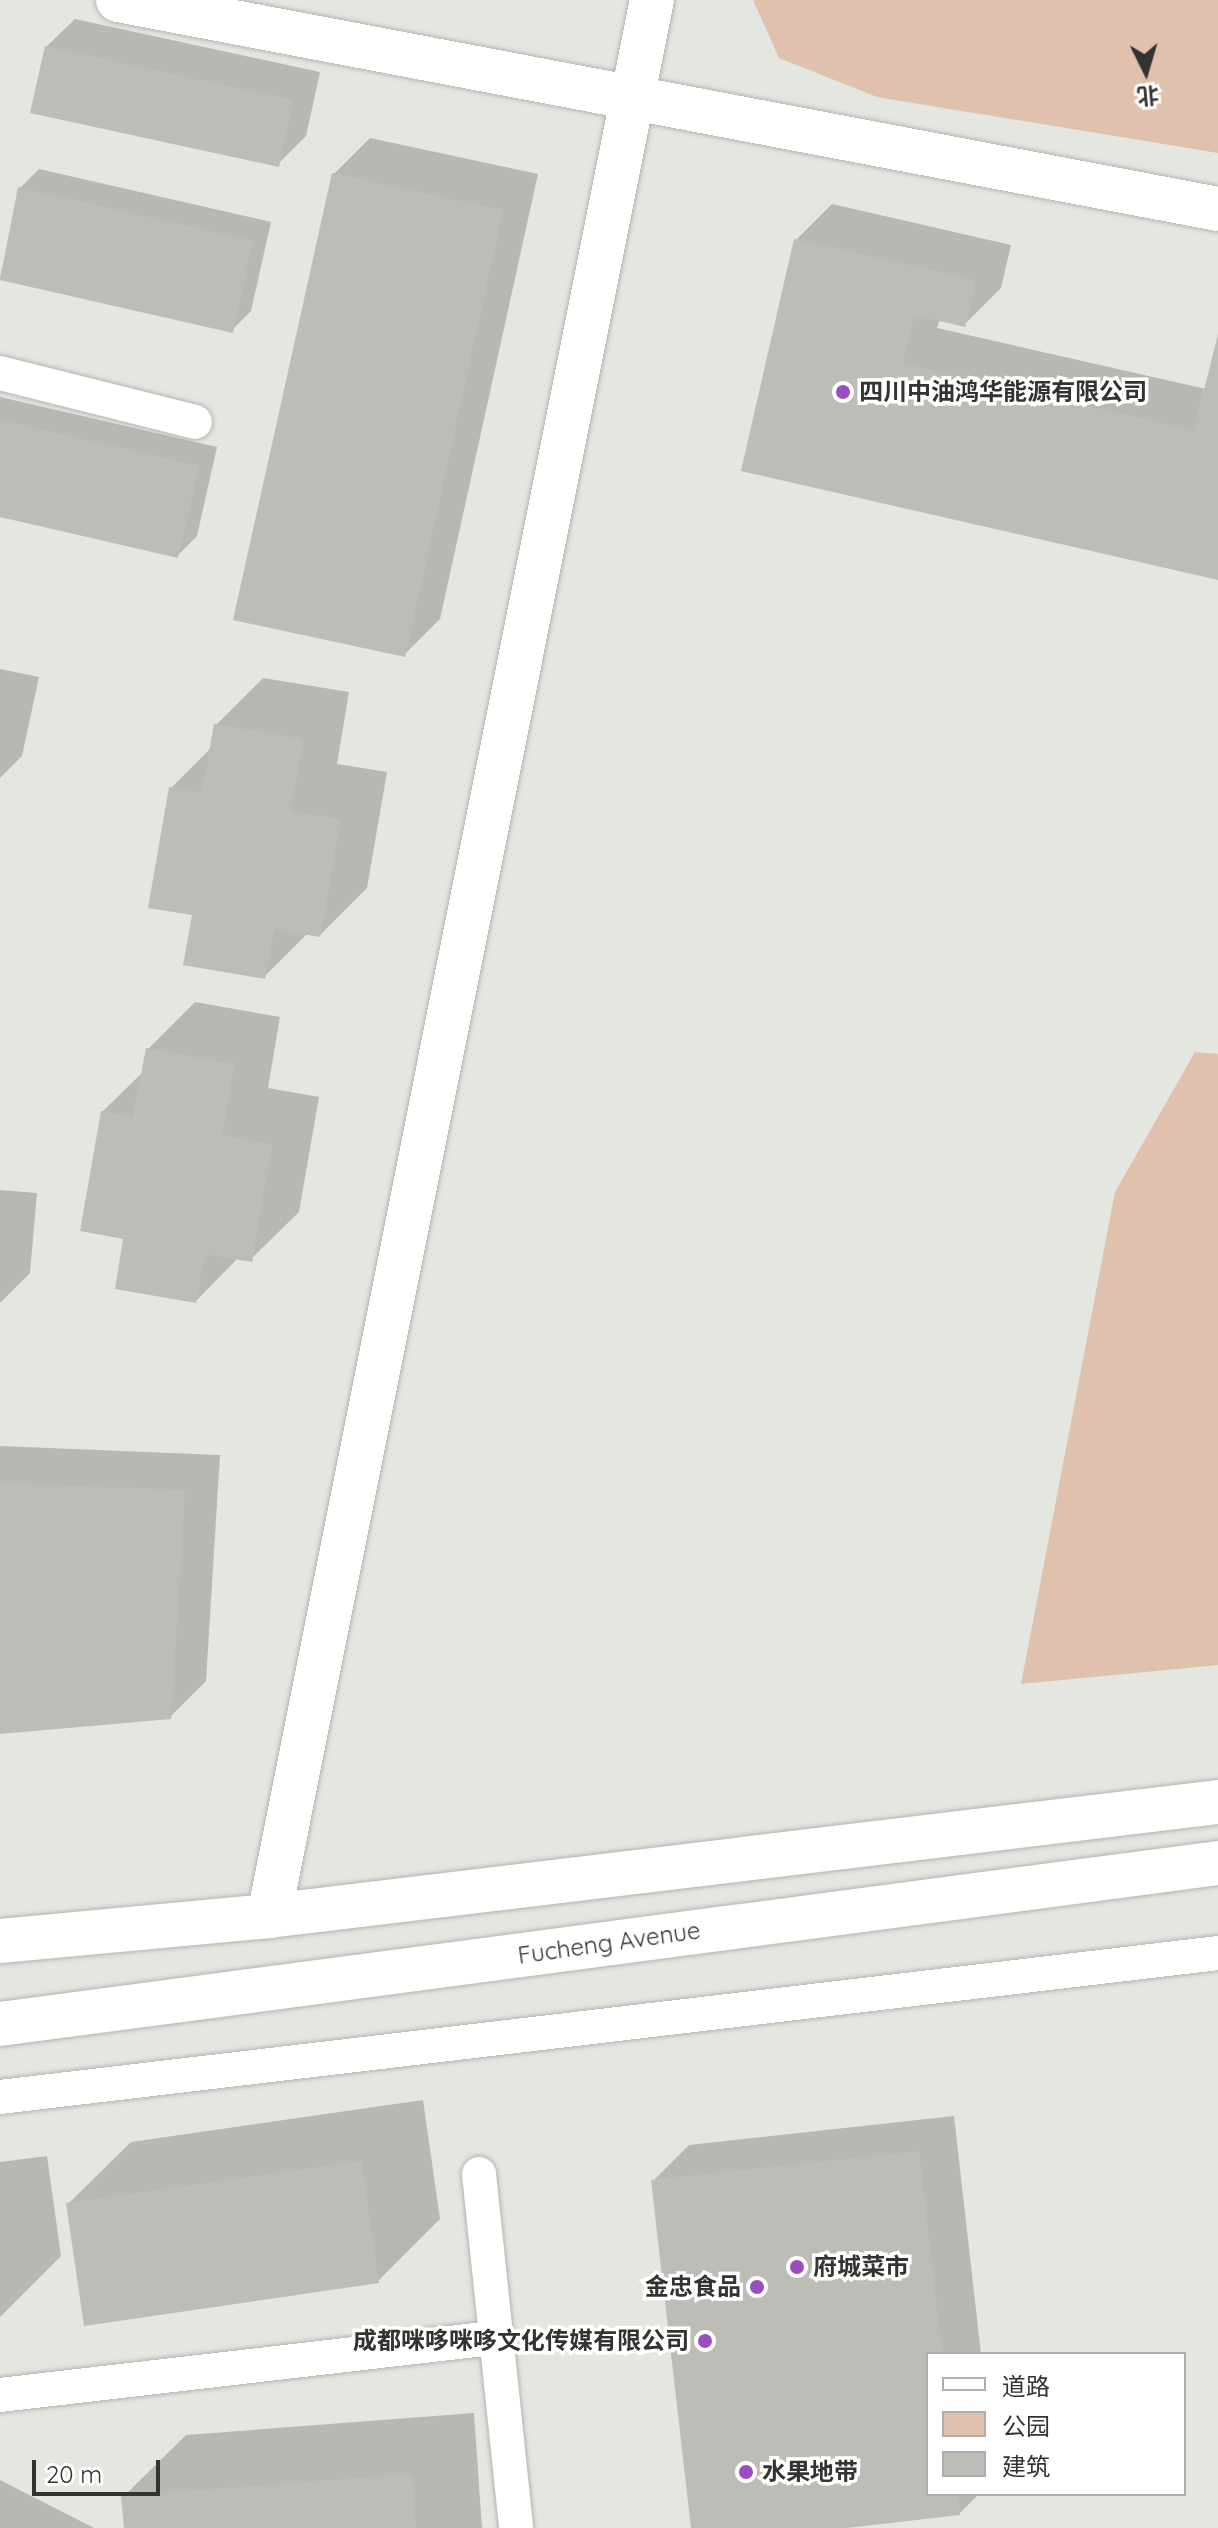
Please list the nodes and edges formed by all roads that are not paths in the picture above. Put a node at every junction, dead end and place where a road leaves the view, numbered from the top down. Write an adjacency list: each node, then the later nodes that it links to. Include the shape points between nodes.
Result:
1 (118, 0): 3 (street)
2 (652, 0): 3 (street)
3 (632, 101): 4 (street); 9 (street)
4 (1218, 209)
5 (0, 373): 6 (street)
6 (195, 422)
7 (1218, 1802): 9 (street)
8 (1218, 1863): 12 (street, Fucheng Avenue)
9 (269, 1916): 10 (street)
10 (0, 1941)
11 (1218, 1953): 13 (street)
12 (0, 2024)
13 (0, 2097)
14 (479, 2174): 15 (street)
15 (496, 2338): 16 (street); 17 (street)
16 (0, 2395)
17 (516, 2528)

